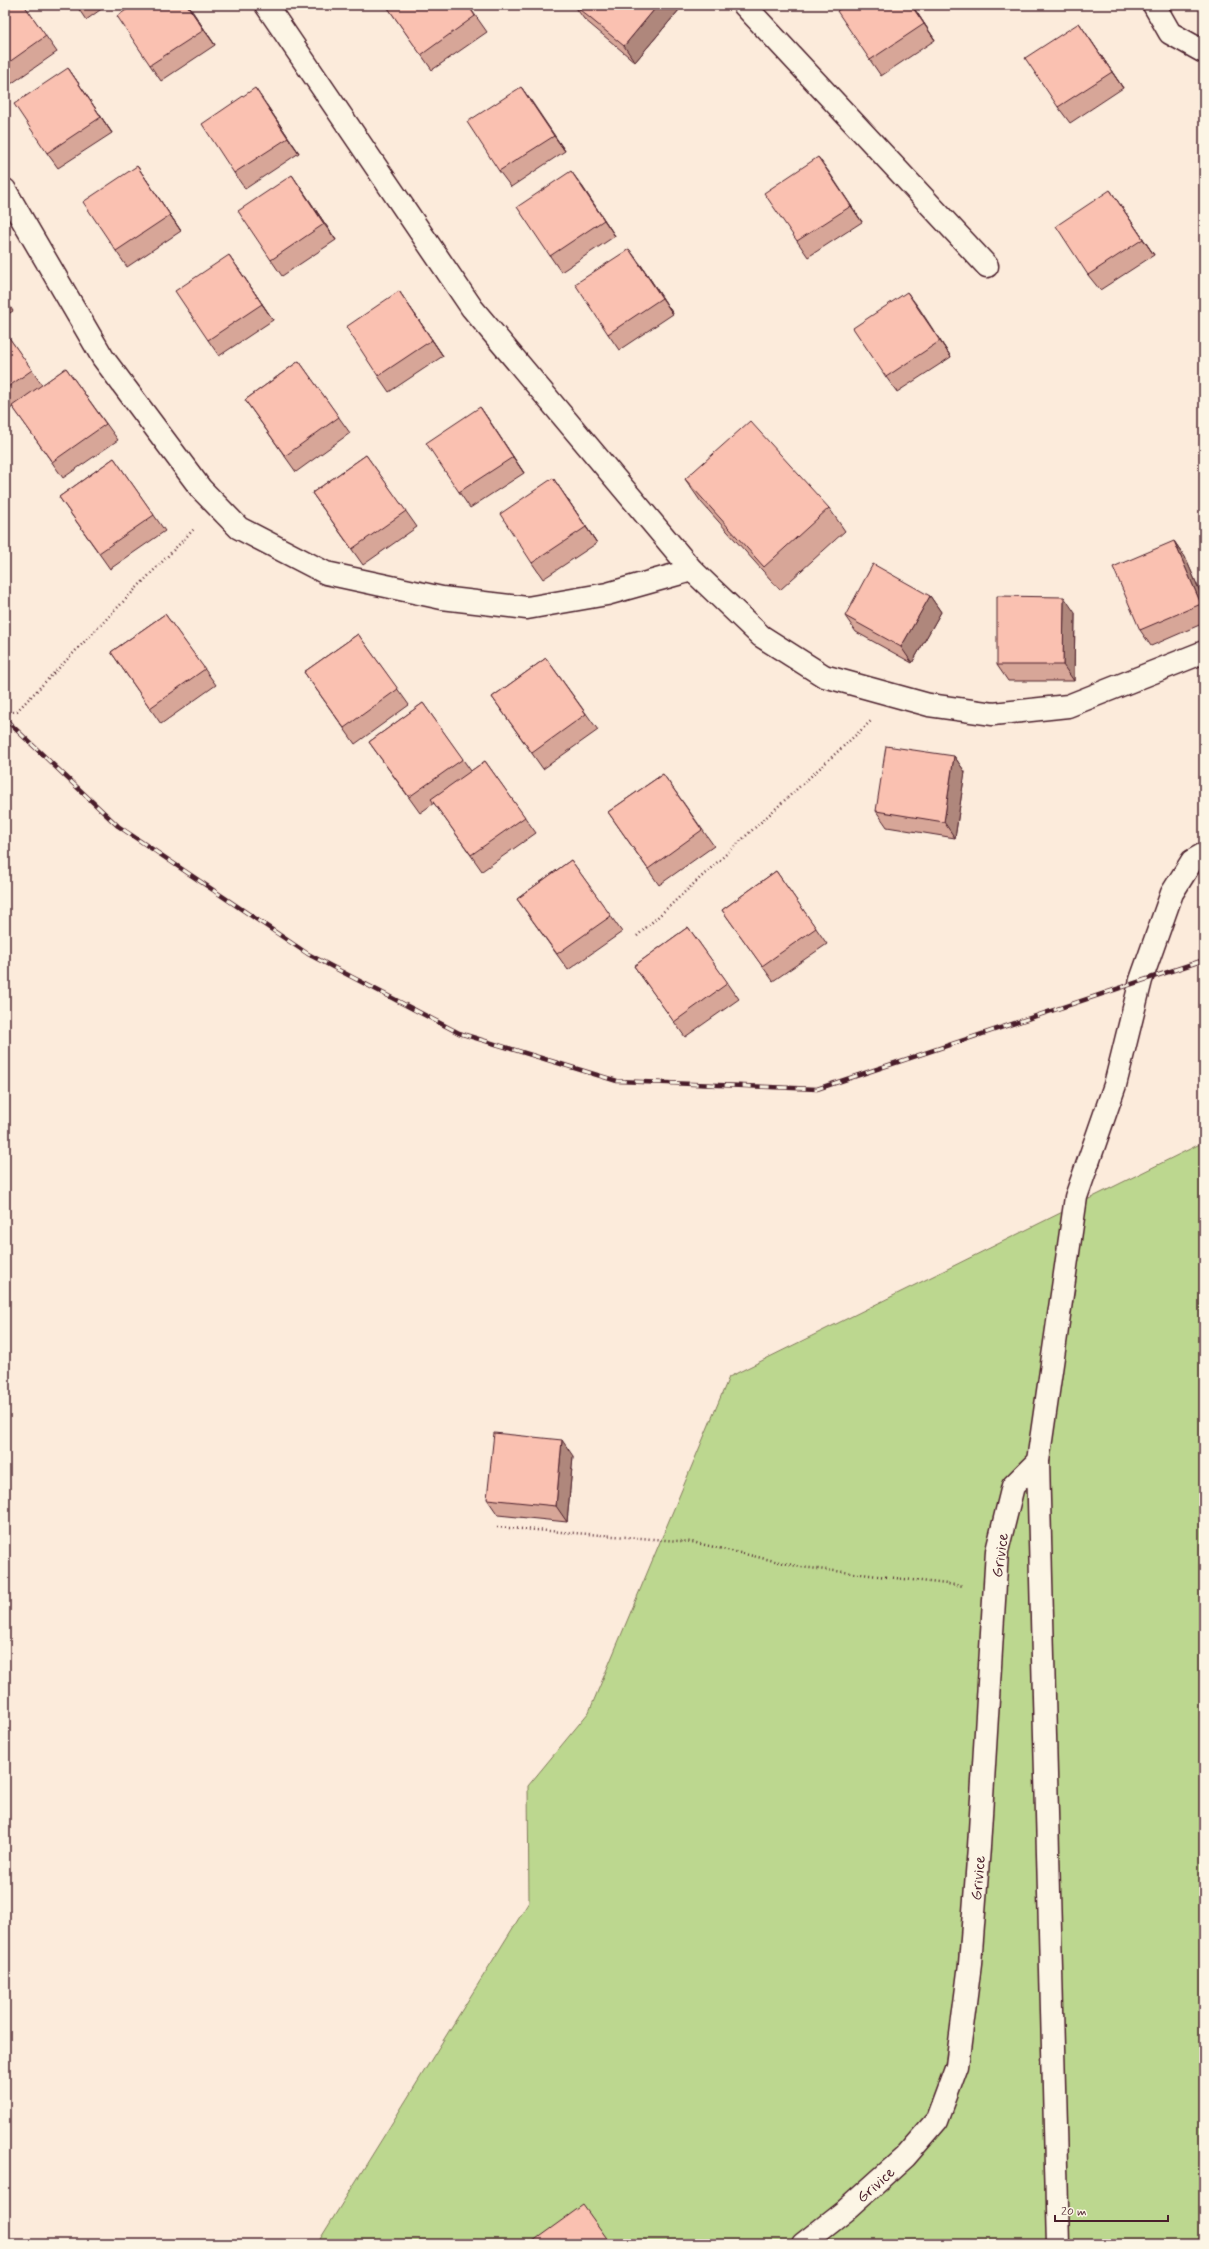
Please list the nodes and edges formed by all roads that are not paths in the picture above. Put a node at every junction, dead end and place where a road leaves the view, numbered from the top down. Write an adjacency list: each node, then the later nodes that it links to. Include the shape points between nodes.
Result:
1 (266, 5): 7 (street, via 472,308)
2 (744, 5): 6 (street)
3 (1154, 5): 4 (street, via 1170,32)
4 (1204, 52)
5 (5, 190): 7 (street, via 103,358 201,489 239,528 326,573 442,598 527,608 607,594)
6 (987, 266)
7 (692, 570): 8 (street, via 761,636 824,676 929,704 993,714 1068,706)
8 (1204, 652)
9 (1204, 854): 10 (street, via 1192,861 1172,893 1141,980 1115,1085 1076,1197)
10 (1038, 1461): 11 (street, Grivice, via 1014,1486 997,1550 979,1855 970,1964 957,2066 937,2120 905,2157 845,2211); 12 (street)
11 (803, 2244)
12 (1058, 2244)

